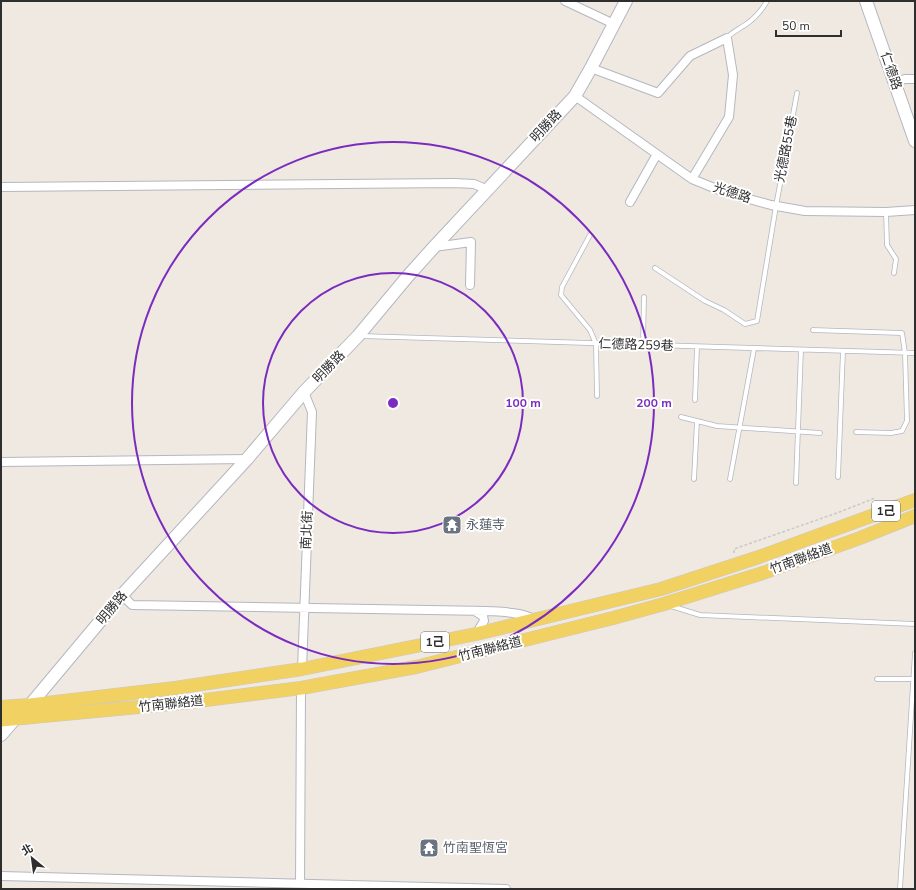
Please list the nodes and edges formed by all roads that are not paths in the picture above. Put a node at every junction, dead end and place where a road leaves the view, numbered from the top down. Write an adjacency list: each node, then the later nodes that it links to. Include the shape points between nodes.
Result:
1 (565, 1): 5 (street)
2 (626, 1): 5 (street, 明勝路)
3 (767, 1): 6 (lane, via 762,10)
4 (866, 1): 9 (street, 仁德路)
5 (614, 24): 7 (street, 明勝路)
6 (727, 38): 7 (street, via 690,56 658,93); 14 (street, via 734,75 729,117)
7 (592, 68): 11 (street, 明勝路)
8 (915, 79): 9 (street)
9 (894, 82): 12 (street, 仁德路)
10 (797, 93): 18 (lane, 光德路55巷)
11 (575, 96): 13 (street, 光德路); 16 (street, 明勝路)
12 (915, 141)
13 (657, 154): 14 (street, 光德路); 17 (street)
14 (692, 179): 18 (street, 光德路, via 724,192)
15 (1, 187): 16 (street, via 454,183 474,184)
16 (486, 190): 22 (street, 明勝路)
17 (630, 202)
18 (776, 206): 20 (street, 光德路, via 804,211); 23 (lane, 光德路55巷, via 757,321 744,324)
19 (915, 210): 20 (street, 光德路)
20 (886, 212): 24 (lane, via 887,245 896,259)
21 (590, 235): 29 (lane, via 562,287 561,295 590,330)
22 (434, 247): 25 (street, via 471,242); 28 (street, 明勝路)
23 (655, 268)
24 (894, 273)
25 (470, 285)
26 (644, 297): 30 (lane)
27 (813, 330): 35 (lane, via 902,333)
28 (358, 336): 29 (lane, 仁德路259巷); 37 (street, 明勝路)
29 (596, 344): 30 (lane, 仁德路259巷); 38 (lane)
30 (643, 345): 31 (lane, 仁德路259巷)
31 (697, 347): 32 (lane, 仁德路259巷); 39 (lane)
32 (754, 349): 33 (lane, 仁德路259巷); 42 (lane)
33 (801, 350): 34 (lane, 仁德路259巷); 43 (lane)
34 (843, 351): 35 (lane, 仁德路259巷); 48 (lane)
35 (905, 353): 36 (lane, 仁德路259巷); 44 (lane, via 906,421 902,431 891,434)
36 (915, 353)
37 (304, 392): 46 (street, 明勝路); 57 (street, 南北街, via 312,412)
38 (597, 396)
39 (695, 400)
40 (681, 417): 41 (lane)
41 (697, 421): 42 (lane, via 717,426); 49 (lane)
42 (738, 427): 43 (lane); 50 (lane)
43 (797, 431): 45 (lane); 51 (lane)
44 (856, 432)
45 (820, 433)
46 (248, 459): 47 (street); 55 (street, 明勝路)
47 (1, 462)
48 (838, 477)
49 (694, 479)
50 (730, 479)
51 (796, 483)
52 (915, 500): 54 (main road, 竹南聯絡道 / 1己)
53 (915, 516): 56 (main road, 竹南聯絡道 / 1己, via 763,573)
54 (662, 589): 56 (lane); 59 (main road, 竹南聯絡道 / 1己)
55 (122, 595): 57 (street, via 132,605); 67 (street, 明勝路)
56 (664, 604): 60 (lane, via 700,615); 66 (main road, 竹南聯絡道 / 1己, via 416,667)
57 (304, 608): 58 (street); 63 (street, 南北街)
58 (474, 611): 59 (street, via 512,613); 61 (street, via 483,616 484,621)
59 (535, 619): 61 (main road, 竹南聯絡道 / 1己)
60 (915, 624)
61 (476, 634): 63 (main road, 竹南聯絡道 / 1己)
62 (915, 654): 65 (lane)
63 (302, 669): 67 (main road, 竹南聯絡道 / 1己, via 175,688)
64 (876, 679): 65 (lane)
65 (915, 679): 74 (lane)
66 (301, 688): 69 (main road, 竹南聯絡道 / 1己); 72 (street)
67 (30, 705): 68 (main road, 竹南聯絡道 / 1己); 69 (street, 明勝路)
68 (1, 707)
69 (7, 720): 70 (street, 明勝路)
70 (1, 735)
71 (1, 876): 72 (street)
72 (300, 886): 73 (street)
73 (506, 889)
74 (900, 889)

